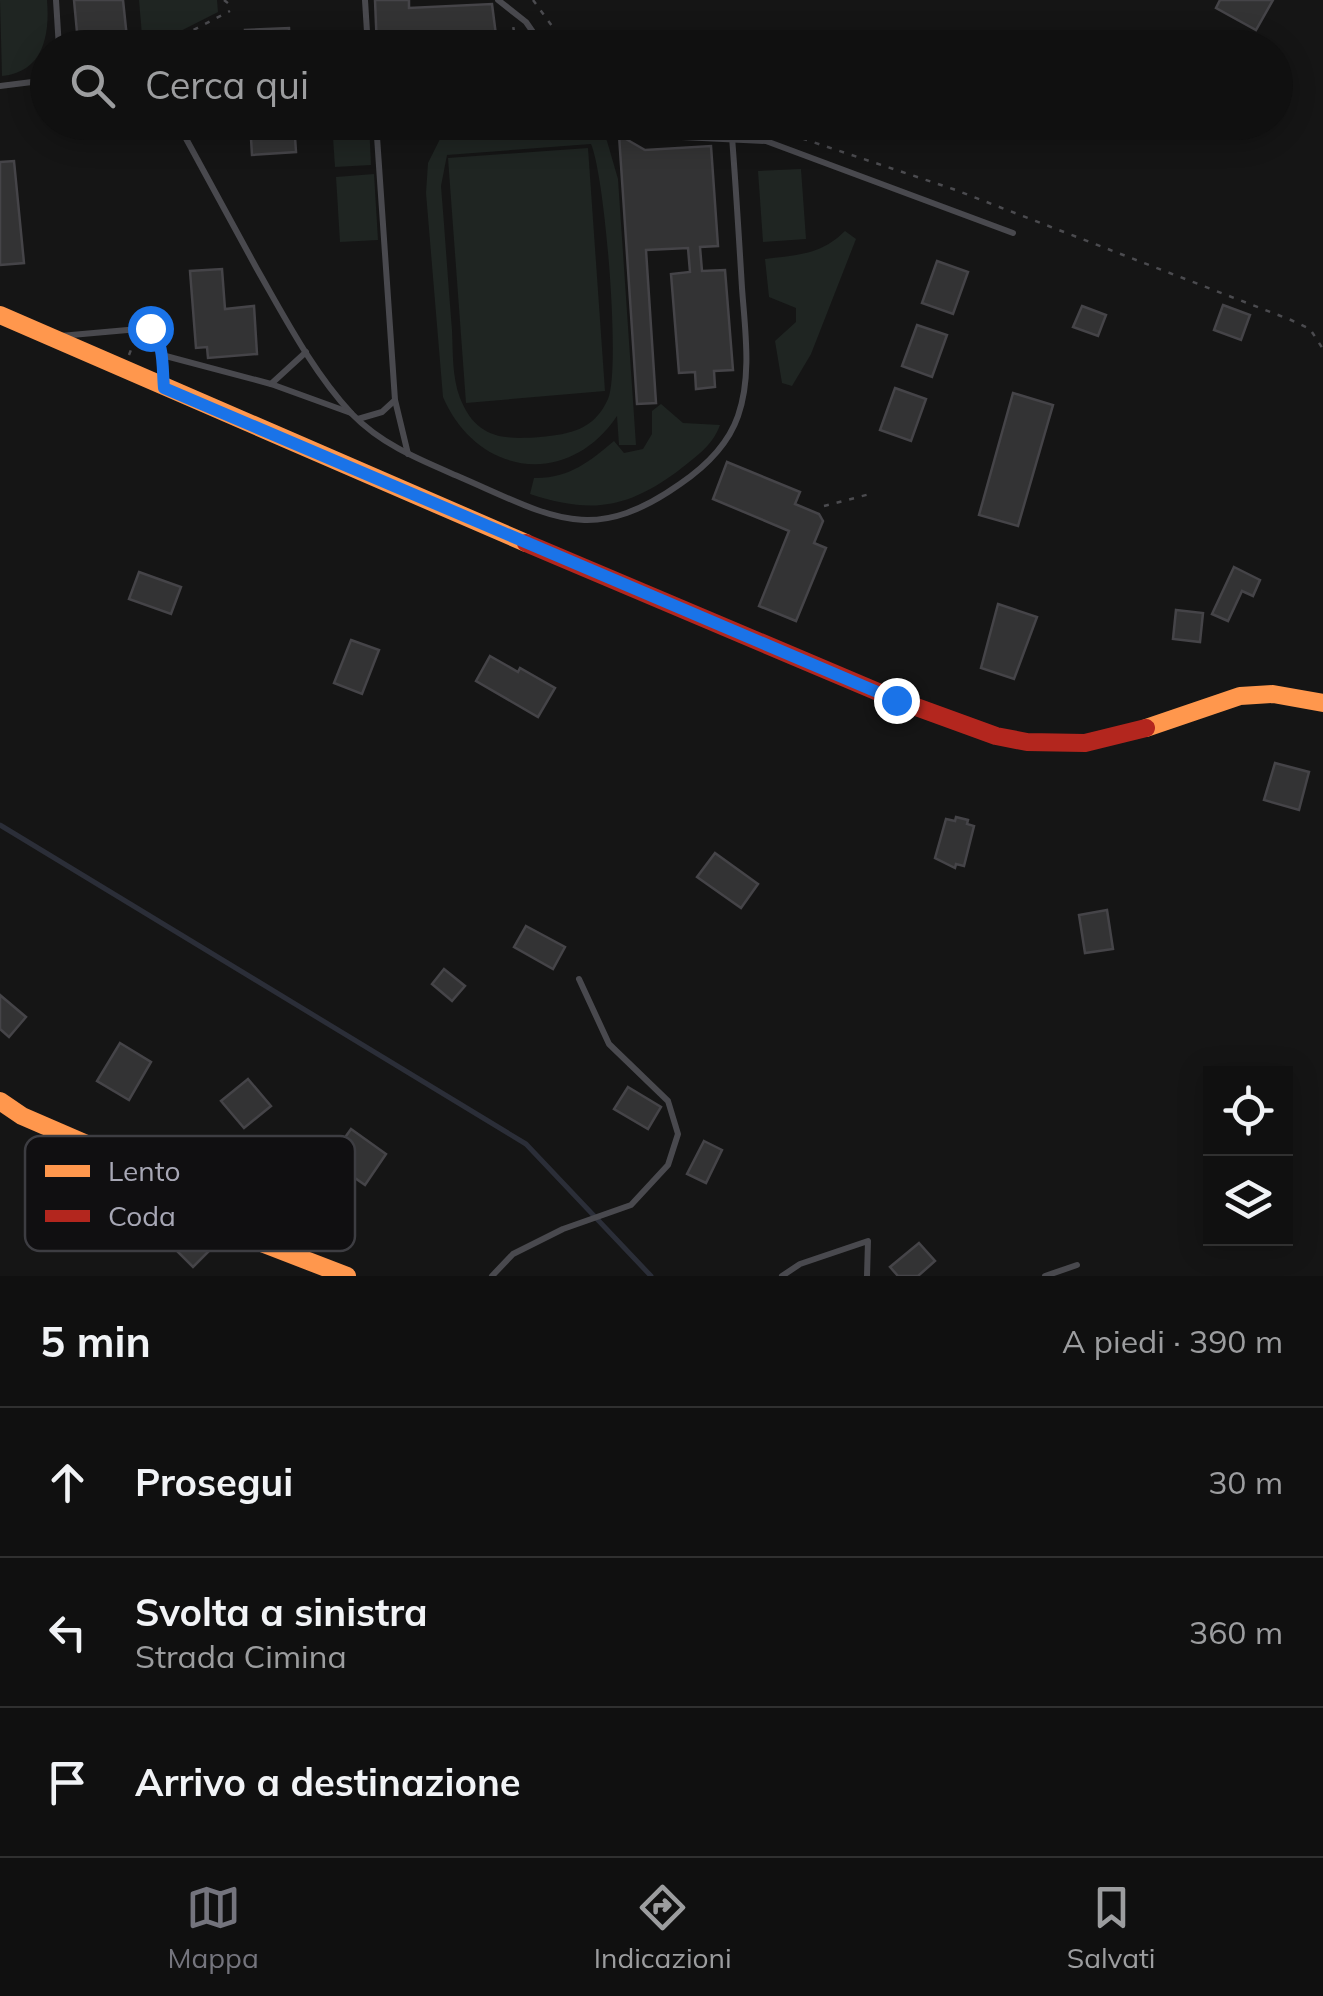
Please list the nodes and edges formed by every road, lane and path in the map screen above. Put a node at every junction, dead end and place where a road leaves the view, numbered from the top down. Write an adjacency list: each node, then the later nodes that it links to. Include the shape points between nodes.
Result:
1 (56, 0): 9 (lane)
2 (224, 0): 6 (path)
3 (365, 0): 11 (lane)
4 (498, 0): 8 (lane)
5 (534, 0): 14 (path)
6 (229, 4)
7 (230, 10): 10 (path)
8 (512, 10): 12 (path); 13 (lane)
9 (58, 30)
10 (193, 30)
11 (367, 30)
12 (514, 30)
13 (529, 30)
14 (555, 30)
15 (30, 82): 16 (lane)
16 (0, 86)
17 (187, 140): 27 (lane)
18 (377, 140): 32 (lane)
19 (732, 140): 34 (lane, via 746,385 738,418 717,454 650,504 597,520 540,512)
20 (758, 140): 22 (lane)
21 (805, 140): 26 (path, via 1291,320 1310,329)
22 (1013, 233)
23 (0, 315): 25 (main road)
24 (140, 327): 25 (lane); 28 (lane, via 157,335); 29 (path)
25 (49, 337): 29 (main road)
26 (1323, 349)
27 (306, 352): 30 (lane); 33 (lane)
28 (162, 356): 30 (lane); 31 (lane)
29 (123, 370): 31 (main road)
30 (271, 384): 33 (lane)
31 (164, 388): 37 (main road, via 896,700 996,736 1085,743 1240,696)
32 (395, 400): 33 (lane, via 382,412); 34 (lane)
33 (355, 416): 34 (lane)
34 (408, 454)
35 (870, 494): 36 (path)
36 (824, 506)
37 (1323, 703)
38 (579, 978): 44 (lane, via 609,1044 668,1102 678,1134 668,1165 630,1204 546,1237)
39 (0, 1101): 40 (main road)
40 (68, 1136)
41 (282, 1251): 43 (main road)
42 (1076, 1266): 47 (lane)
43 (347, 1276)
44 (492, 1276)
45 (782, 1276): 46 (lane, via 868,1240)
46 (867, 1276)
47 (1045, 1276)

